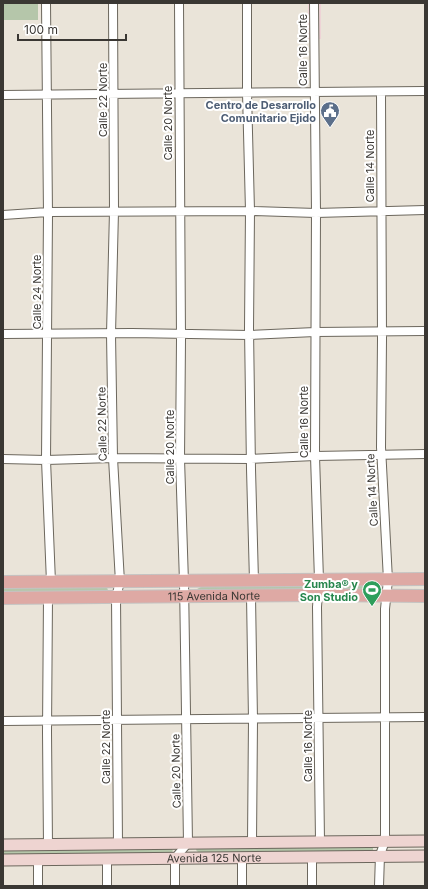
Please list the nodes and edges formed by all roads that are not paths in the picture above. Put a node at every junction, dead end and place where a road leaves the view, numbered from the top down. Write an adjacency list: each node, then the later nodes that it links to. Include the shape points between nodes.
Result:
1 (46, 3): 12 (street, Calle 24 Norte)
2 (113, 3): 13 (street, Calle 22 Norte)
3 (179, 3): 10 (street, Calle 20 Norte)
4 (247, 3): 9 (street)
5 (314, 3): 7 (street, Calle 16 Norte)
6 (425, 91): 8 (street)
7 (314, 92): 8 (street); 9 (street); 20 (street, Calle 16 Norte)
8 (381, 92): 14 (street, Calle 14 Norte)
9 (247, 93): 10 (street); 17 (street)
10 (179, 94): 13 (street); 16 (street, Calle 20 Norte)
11 (3, 95): 12 (street)
12 (47, 95): 13 (street); 18 (street, Calle 24 Norte)
13 (114, 95): 19 (street, Calle 22 Norte)
14 (382, 210): 15 (street); 20 (street); 22 (street, Calle 14 Norte)
15 (425, 210)
16 (179, 211): 17 (street); 19 (street); 28 (street, Calle 20 Norte)
17 (250, 211): 20 (street); 29 (street)
18 (48, 212): 19 (street); 21 (street); 26 (street, Calle 24 Norte)
19 (114, 212): 27 (street, Calle 22 Norte)
20 (316, 213): 24 (street, Calle 16 Norte)
21 (3, 215)
22 (382, 331): 23 (street); 24 (street); 31 (street, Calle 14 Norte)
23 (425, 331)
24 (315, 332): 29 (street); 32 (street, Calle 16 Norte)
25 (3, 334): 26 (street)
26 (47, 334): 27 (street); 37 (street, Calle 24 Norte)
27 (111, 334): 28 (street); 33 (street, Calle 22 Norte)
28 (181, 334): 29 (street); 34 (street, Calle 20 Norte)
29 (250, 335): 36 (street)
30 (425, 454): 31 (street)
31 (382, 455): 32 (street); 40 (street, Calle 14 Norte)
32 (315, 456): 36 (street); 39 (street, Calle 16 Norte)
33 (113, 458): 34 (street); 37 (street); 44 (street, Calle 22 Norte)
34 (180, 458): 36 (street); 45 (street, Calle 20 Norte)
35 (3, 459): 37 (street)
36 (251, 459): 41 (street)
37 (46, 460): 43 (street, Calle 24 Norte)
38 (425, 579): 40 (main road, 115 Avenida Norte)
39 (319, 580): 40 (main road, 115 Avenida Norte); 41 (main road, 115 Avenida Norte); 46 (street, Calle 16 Norte)
40 (388, 580): 47 (street, Calle 14 Norte)
41 (254, 581): 45 (main road, 115 Avenida Norte)
42 (3, 582): 43 (main road, 115 Avenida Norte)
43 (51, 582): 44 (main road, 115 Avenida Norte)
44 (120, 582): 45 (main road, 115 Avenida Norte); 51 (street, Calle 22 Norte)
45 (184, 582): 52 (street, Calle 20 Norte)
46 (317, 595): 47 (main road, 115 Avenida Norte); 48 (main road, 115 Avenida Norte); 56 (street, Calle 16 Norte)
47 (385, 595): 49 (main road, 115 Avenida Norte); 54 (street, Calle 14 Norte)
48 (251, 596): 52 (main road, 115 Avenida Norte); 59 (street)
49 (425, 596)
50 (48, 597): 51 (main road, 115 Avenida Norte); 53 (main road, 115 Avenida Norte); 61 (street)
51 (116, 597): 52 (main road, 115 Avenida Norte); 57 (street, Calle 22 Norte)
52 (184, 597): 58 (street, Calle 20 Norte)
53 (3, 598)
54 (384, 718): 55 (street); 56 (street); 63 (street, Calle 14 Norte)
55 (425, 718)
56 (318, 719): 59 (street); 62 (street, Calle 16 Norte)
57 (117, 720): 58 (street); 61 (street); 68 (street, Calle 22 Norte)
58 (186, 720): 59 (street); 66 (street, Calle 20 Norte)
59 (253, 720): 65 (street)
60 (3, 721): 61 (street)
61 (47, 721): 67 (street)
62 (320, 841): 63 (main road, Avenida 125 Norte); 65 (main road, Avenida 125 Norte)
63 (385, 841): 64 (main road, Avenida 125 Norte); 70 (street, Calle 14 Norte)
64 (425, 841)
65 (252, 842): 66 (main road, Avenida 125 Norte)
66 (188, 843): 68 (main road, Avenida 125 Norte); 74 (street)
67 (48, 844): 68 (main road, Avenida 125 Norte); 69 (main road, Avenida 125 Norte)
68 (118, 844)
69 (3, 845)
70 (380, 856): 71 (main road, Avenida 125 Norte); 73 (main road, Avenida 125 Norte); 83 (street, Calle 14 Norte)
71 (425, 856)
72 (242, 857): 73 (main road, Avenida 125 Norte); 74 (main road, Avenida 125 Norte); 81 (street)
73 (312, 857): 82 (street)
74 (174, 858): 77 (main road, Avenida 125 Norte); 80 (street)
75 (3, 860): 76 (main road, Avenida 125 Norte)
76 (38, 860): 77 (main road, Avenida 125 Norte); 78 (street)
77 (106, 860): 79 (street)
78 (38, 886)
79 (107, 886)
80 (175, 886)
81 (242, 886)
82 (312, 886)
83 (379, 886)

